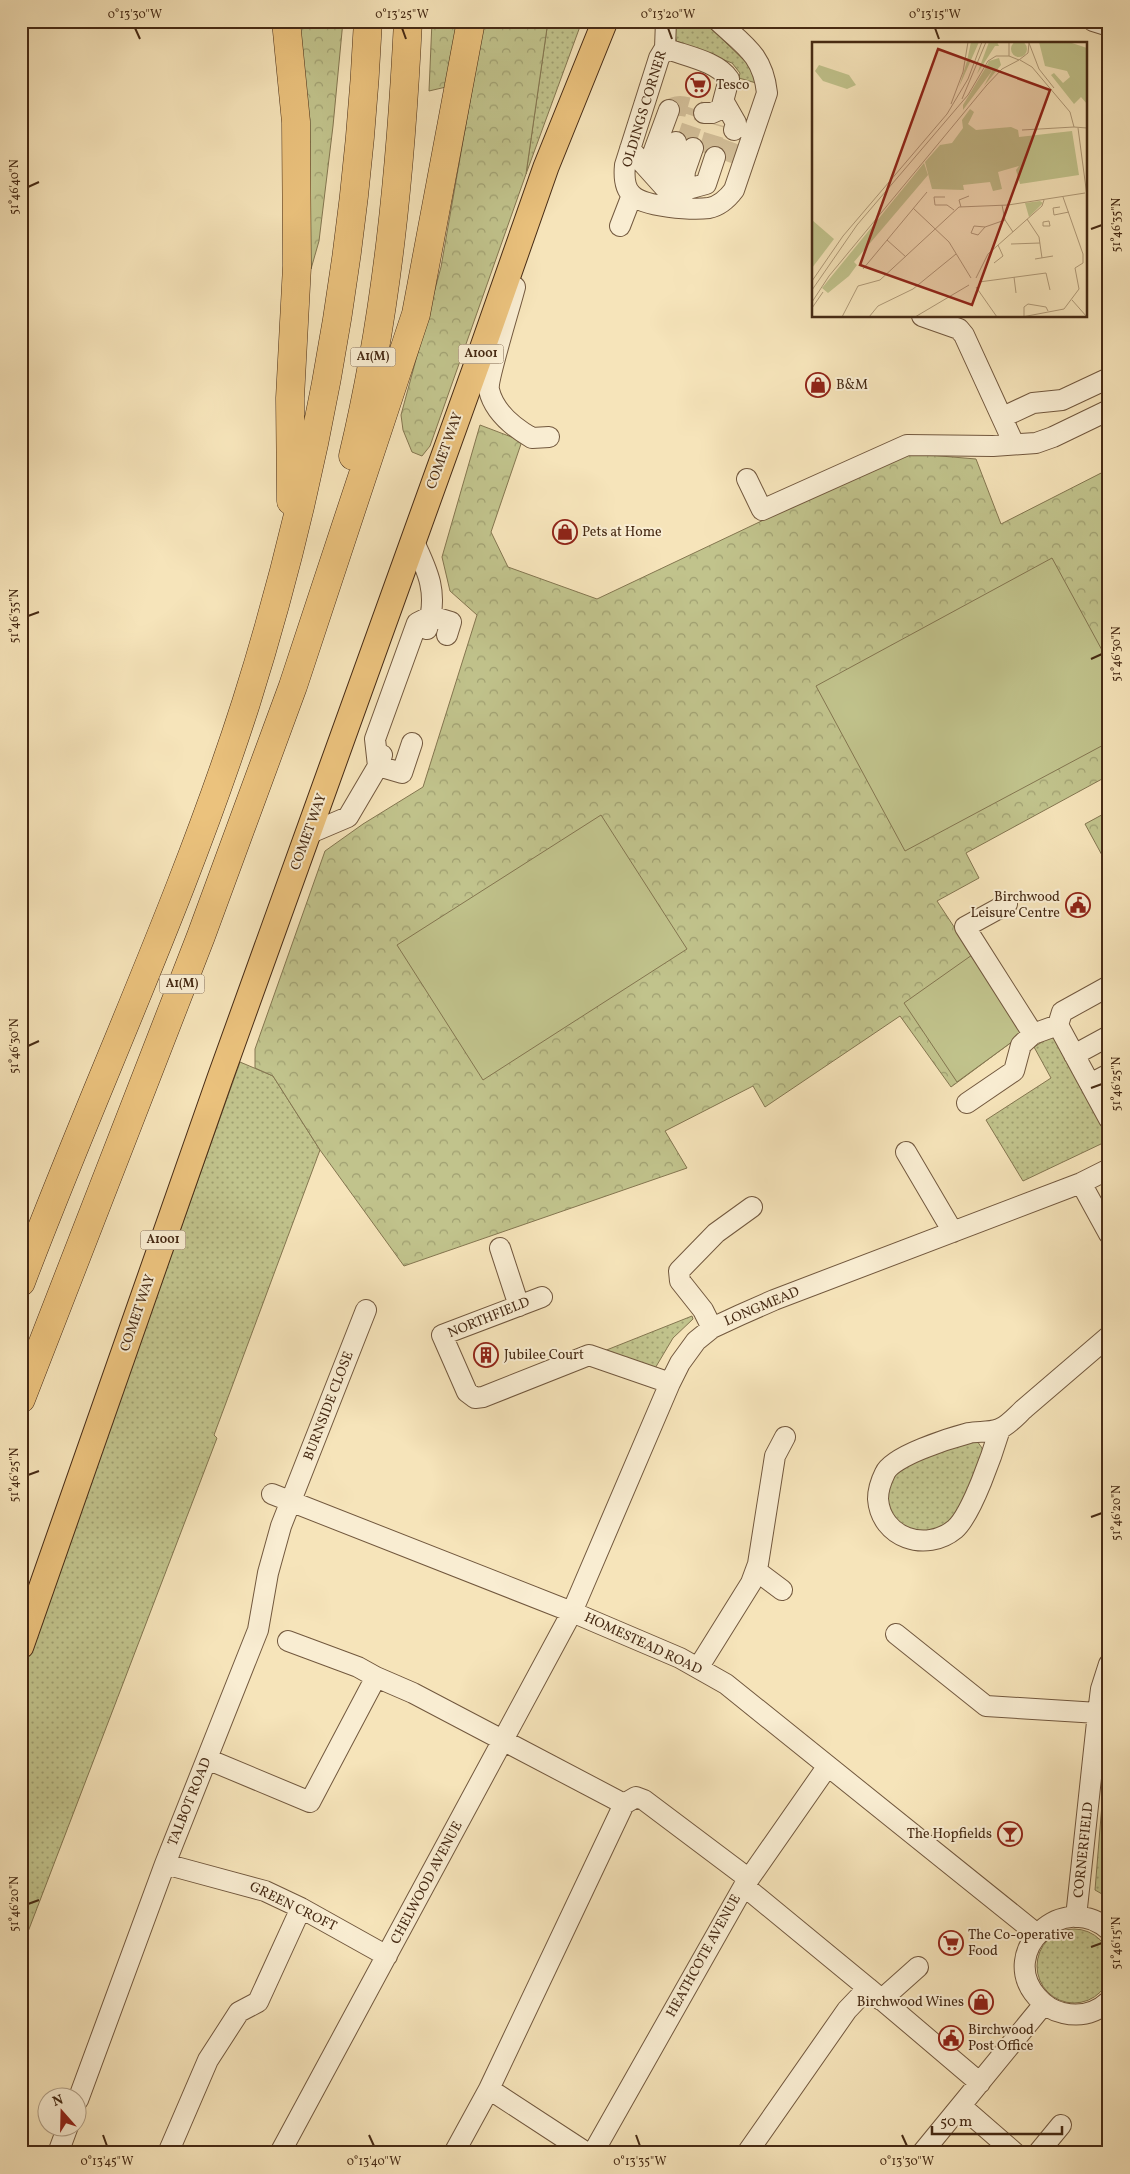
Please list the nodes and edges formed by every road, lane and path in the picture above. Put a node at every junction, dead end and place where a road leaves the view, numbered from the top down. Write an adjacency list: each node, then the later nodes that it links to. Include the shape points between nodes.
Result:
1 (286, 21): 27 (highway, A1(M), via 296,122 297,266 290,398)
2 (368, 21): 27 (highway, A1(M), via 348,245 316,438)
3 (408, 21): 30 (highway, A1(M), via 399,164 376,339 356,444)
4 (471, 21): 30 (highway, A1(M), via 416,314)
5 (605, 21): 15 (main road, COMET WAY / A1001)
6 (666, 21): 10 (street, OLDINGS CORNER)
7 (718, 21): 16 (street, via 757,58 766,76 767,93 734,190 728,198 710,208)
8 (1093, 21): 9 (street)
9 (1109, 26)
10 (671, 50): 12 (street, via 681,63 708,75); 13 (street, OLDINGS CORNER, via 658,58)
11 (669, 110): 16 (street, via 652,156)
12 (717, 114)
13 (630, 149): 16 (street, via 666,189); 17 (street, OLDINGS CORNER, via 624,173)
14 (696, 150): 16 (street); 16 (street, via 685,171); 16 (street, via 700,178)
15 (546, 167): 23 (street, via 489,388 496,408 503,416); 26 (main road, COMET WAY / A1001)
16 (673, 182): 17 (street, via 653,205)
17 (632, 195): 18 (street)
18 (620, 226)
19 (928, 318): 22 (street, via 959,329 964,335)
20 (1109, 378): 22 (street, via 1062,400 1033,403)
21 (1109, 410): 24 (street, via 1053,437 1036,443)
22 (1003, 418): 24 (street)
23 (540, 438)
24 (1014, 444): 25 (street, via 907,445 762,510)
25 (747, 479)
26 (413, 540): 28 (street, via 433,592); 33 (main road, COMET WAY / A1001)
27 (292, 545): 51 (highway, A1(M), via 246,703 215,792)
28 (431, 616): 29 (street, via 451,622); 32 (street)
29 (447, 635)
30 (294, 686): 58 (highway, A1(M))
31 (412, 743): 32 (street, via 402,773)
32 (378, 766): 33 (street, via 348,816)
33 (308, 834): 68 (main road, COMET WAY / A1001)
34 (1008, 904): 37 (street, via 965,927)
35 (1109, 986): 36 (street, via 1062,1012)
36 (1058, 1025): 37 (street); 39 (street)
37 (1033, 1034): 42 (street, via 1021,1046 1014,1071)
38 (1109, 1036): 39 (street)
39 (1074, 1055): 41 (street)
40 (1109, 1074): 41 (street)
41 (1090, 1084): 43 (street)
42 (967, 1103)
43 (1109, 1119)
44 (906, 1152): 48 (street)
45 (1109, 1169): 46 (street, LONGMEAD)
46 (1081, 1183): 48 (street, LONGMEAD); 49 (street)
47 (752, 1207): 55 (street, via 716,1233 679,1271 680,1281 703,1310)
48 (954, 1232): 55 (street, LONGMEAD, via 774,1300)
49 (1109, 1234)
50 (500, 1248): 53 (street)
51 (21, 1282)
52 (542, 1297): 53 (street, NORTHFIELD)
53 (519, 1306): 57 (street, NORTHFIELD, via 442,1334 467,1392 475,1398 589,1355)
54 (366, 1310): 62 (street, BURNSIDE CLOSE)
55 (712, 1328): 57 (street, LONGMEAD, via 696,1341)
56 (1109, 1336): 59 (street)
57 (670, 1383): 65 (street, LONGMEAD)
58 (21, 1399)
59 (1000, 1429): 59 (street, via 991,1460 956,1528 927,1541 912,1541 893,1528 884,1517 878,1501 886,1469 908,1454 968,1433)
60 (785, 1437): 63 (street, via 774,1456)
61 (272, 1494): 62 (street, HOMESTEAD ROAD)
62 (291, 1502): 65 (street, HOMESTEAD ROAD); 74 (street, TALBOT ROAD, via 268,1573 258,1630)
63 (755, 1573): 64 (street); 70 (street)
64 (782, 1590)
65 (572, 1612): 70 (street, HOMESTEAD ROAD); 73 (street, CHELWOOD AVENUE)
66 (896, 1634): 72 (street, via 986,1706 1017,1714)
67 (288, 1641): 71 (street)
68 (21, 1646)
69 (1109, 1664): 72 (street, CORNERFIELD)
70 (698, 1668): 75 (street, HOMESTEAD ROAD, via 726,1684)
71 (376, 1677): 73 (street); 74 (street, via 310,1802)
72 (1098, 1713): 80 (street, CORNERFIELD)
73 (504, 1740): 76 (street); 83 (street, CHELWOOD AVENUE)
74 (207, 1759): 77 (street, TALBOT ROAD)
75 (827, 1767): 78 (street, HEATHCOTE AVENUE); 82 (street, HOMESTEAD ROAD)
76 (624, 1804): 78 (street, via 636,1797 644,1800); 90 (street)
77 (165, 1864): 79 (street, GREEN CROFT, via 244,1884); 89 (street, TALBOT ROAD)
78 (746, 1883): 85 (street); 99 (street, HEATHCOTE AVENUE)
79 (301, 1908): 83 (street, GREEN CROFT); 95 (street, via 258,2002 238,2012 208,2060)
80 (1076, 1917): 81 (street, via 1093,1920); 82 (street, via 1055,1921)
81 (1109, 1930)
82 (1037, 1934): 87 (street, via 1027,1955 1027,1978 1033,1993)
83 (387, 1956): 96 (street, CHELWOOD AVENUE)
84 (918, 1967): 85 (street)
85 (874, 1994): 88 (street); 100 (street, via 847,2010)
86 (1109, 2001): 87 (street, via 1088,2013 1073,2015 1057,2012)
87 (1044, 2004): 88 (street)
88 (980, 2083): 91 (street)
89 (83, 2086)
90 (489, 2089): 97 (street); 98 (street)
91 (961, 2106): 101 (street); 102 (street)
92 (1061, 2125): 103 (street)
93 (64, 2136): 94 (street)
94 (58, 2153)
95 (168, 2153)
96 (280, 2153)
97 (454, 2153)
98 (587, 2153)
99 (593, 2153)
100 (747, 2153)
101 (922, 2153)
102 (1015, 2153)
103 (1038, 2153)

